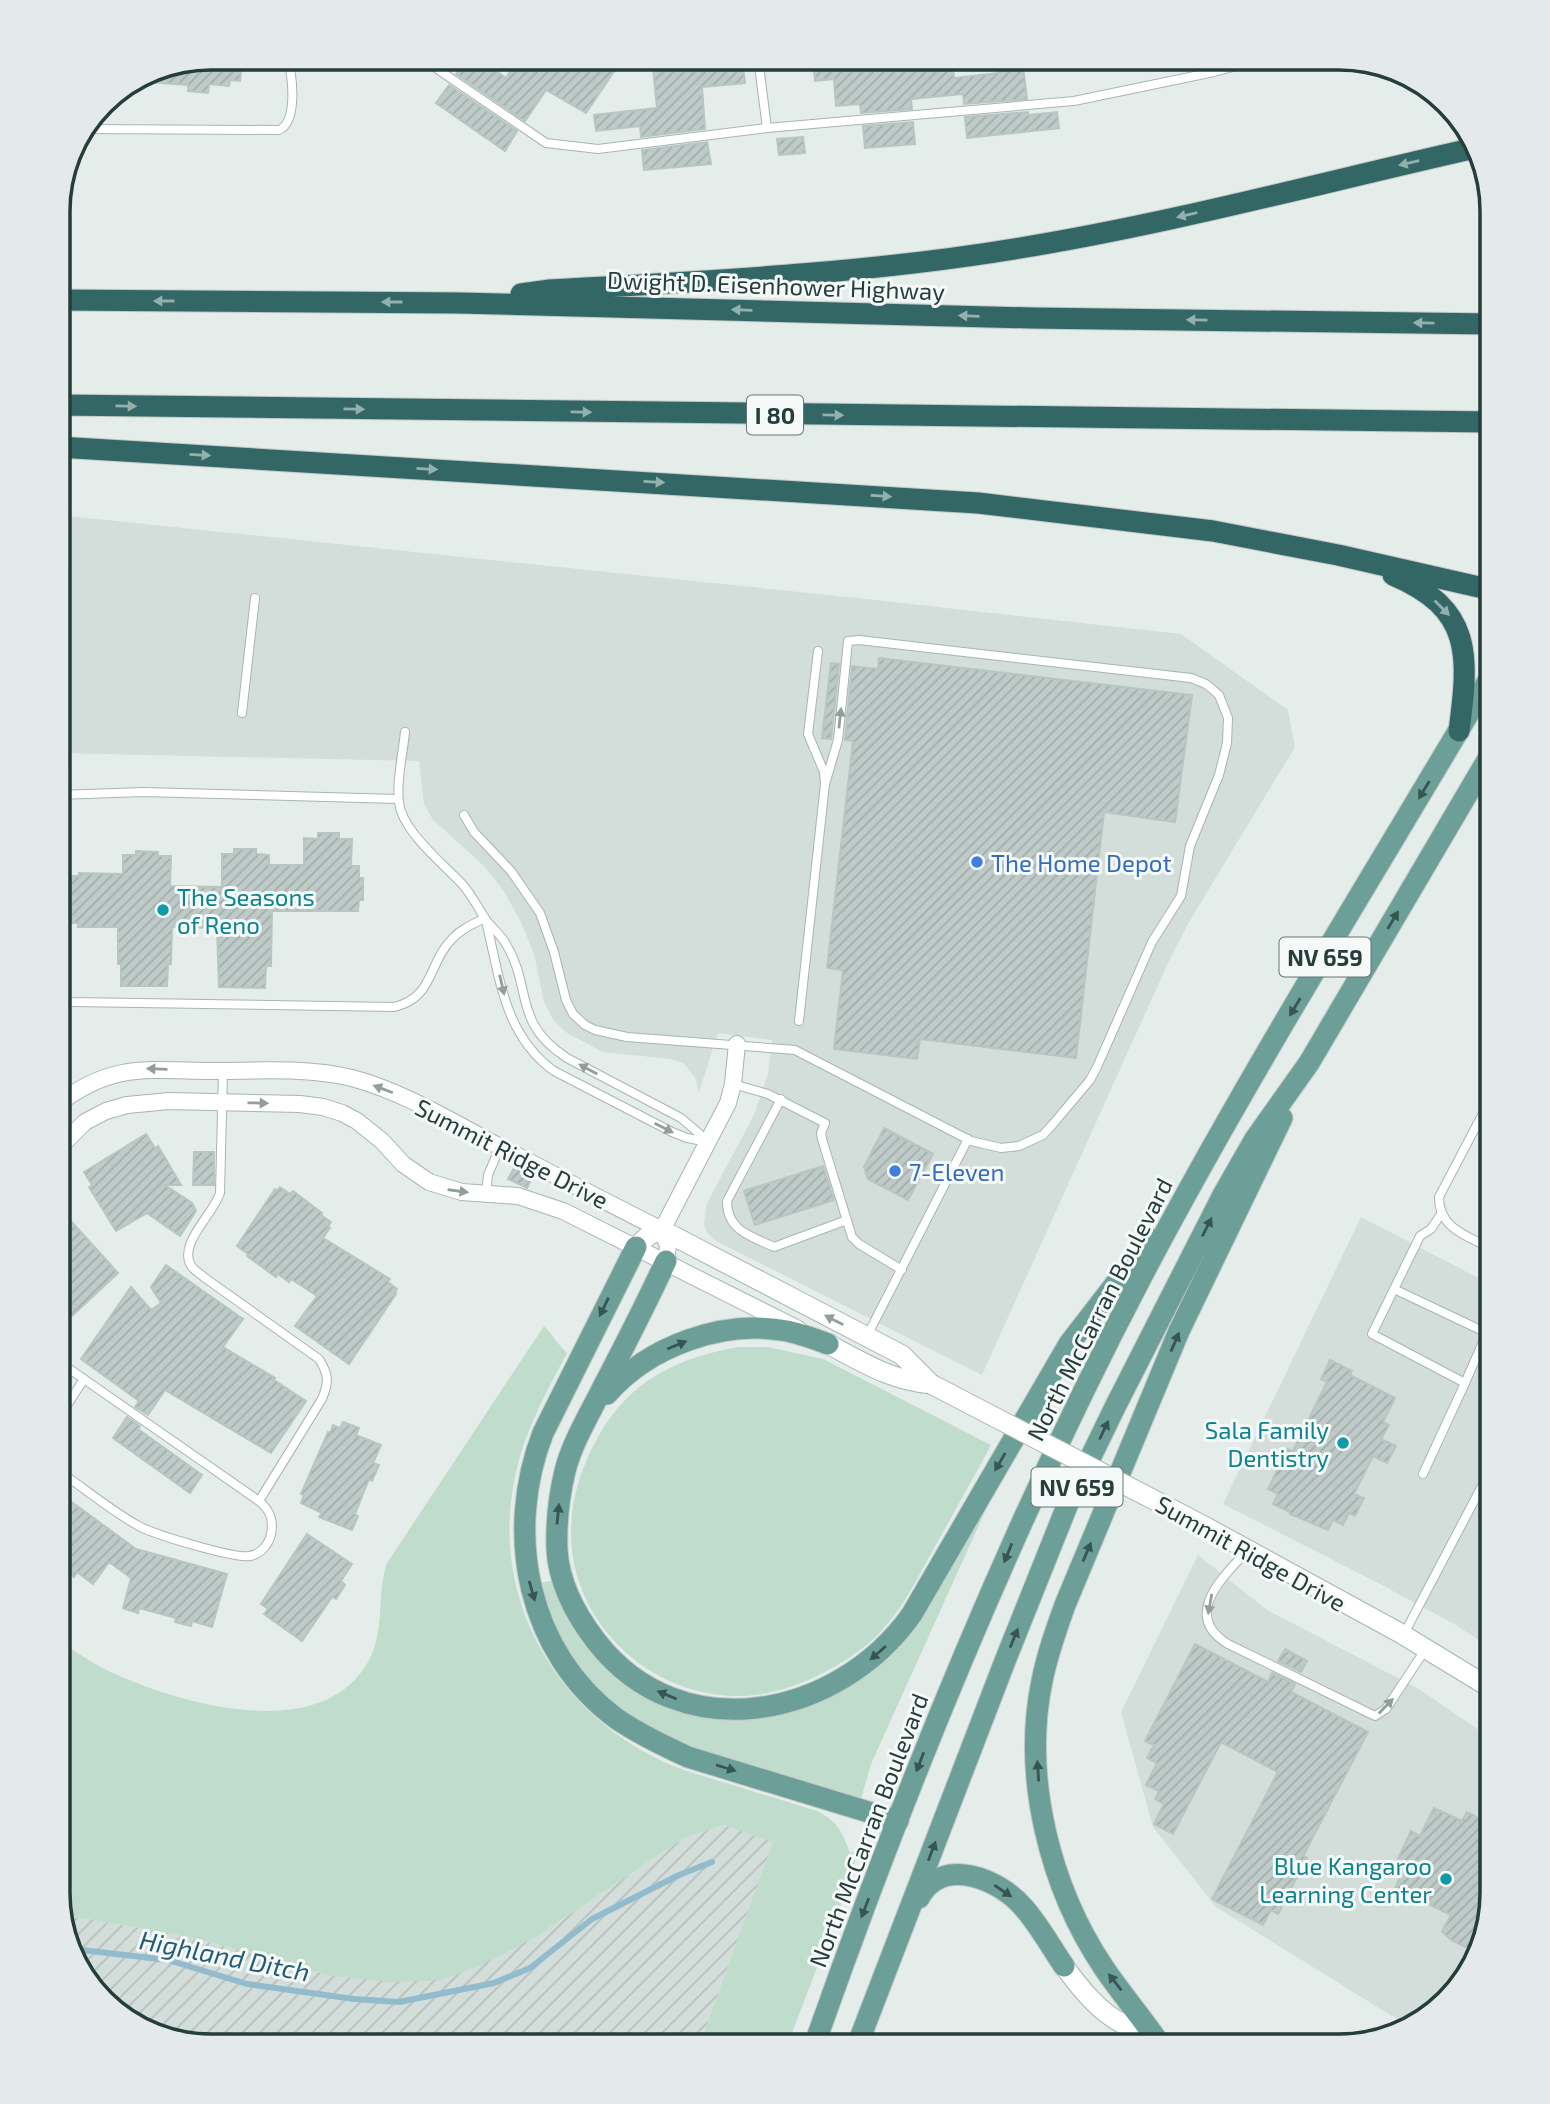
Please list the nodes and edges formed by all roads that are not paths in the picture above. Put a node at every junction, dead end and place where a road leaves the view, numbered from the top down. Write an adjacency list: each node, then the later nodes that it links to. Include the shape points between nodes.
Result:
1 (291, 70): 6 (lane, via 291,113 279,130)
2 (439, 70): 5 (lane, via 546,143 598,149)
3 (760, 70): 5 (lane)
4 (1222, 70): 5 (lane, via 1074,101)
5 (767, 128)
6 (96, 129)
7 (1466, 150): 9 (highway, one-way to 9, via 1146,225 1019,248 893,266 550,290)
8 (70, 300): 9 (highway, Dwight D. Eisenhower Highway, one-way to 8)
9 (460, 303): 10 (highway, Dwight D. Eisenhower Highway, one-way to 9)
10 (1480, 324)
11 (70, 405): 12 (highway, I 80, one-way to 12)
12 (1480, 422)
13 (70, 448): 14 (highway, one-way to 14, via 978,503 1213,531)
14 (1338, 555): 15 (highway); 20 (highway, one-way to 20, via 1408,583 1453,620 1461,638 1465,670)
15 (1480, 587)
16 (255, 598): 19 (lane)
17 (818, 651): 23 (lane, via 808,734)
18 (1480, 695): 20 (main road, North McCarran Boulevard / NV 659)
19 (242, 713)
20 (1459, 731): 42 (main road, North McCarran Boulevard / NV 659, one-way to 42)
21 (405, 732): 25 (lane)
22 (1480, 772): 31 (main road, NV 659, one-way to 22)
23 (825, 784): 29 (lane); 39 (lane, one-way to 39, via 838,740 848,641 1191,678 1219,695 1228,718 1227,743 1190,846 1181,896 1152,942 1090,1080 1054,1124 1032,1141 1001,1148)
24 (70, 795): 25 (lane, via 143,792)
25 (398, 799): 27 (lane, via 407,824 465,887)
26 (464, 815): 30 (lane, via 540,913 566,1000 585,1025 627,1037)
27 (485, 918): 28 (lane, via 452,939 423,991 405,1005); 40 (lane, one-way to 27, via 681,1118 552,1048 527,1012 511,953); 40 (lane, one-way to 40, via 509,1015 541,1061 672,1132)
28 (70, 1002)
29 (799, 1021)
30 (737, 1044): 33 (street); 39 (lane, via 805,1054)
31 (1309, 1063): 71 (main road, NV 659, one-way to 31, via 1076,1487 1223,1195 1255,1139); 76 (main road, one-way to 31, via 1099,1960 1059,1877 1040,1797 1041,1684 1065,1605 1179,1331)
32 (223, 1071): 34 (street, Summit Ridge Drive, one-way to 34, via 129,1070); 36 (lane); 41 (street, Summit Ridge Drive, one-way to 32, via 402,1097 351,1078)
33 (733, 1084): 35 (lane); 40 (street)
34 (70, 1096)
35 (780, 1099): 45 (lane, via 825,1123 822,1139); 45 (lane, via 727,1201 727,1213 741,1231 774,1247)
36 (222, 1102): 38 (street, Summit Ridge Drive, via 127,1105 85,1122); 43 (street, Summit Ridge Drive, one-way to 43, via 300,1104 342,1112 371,1130 422,1178 444,1188); 65 (lane, via 220,1193 189,1246 191,1266 319,1359 328,1373 322,1399)
37 (1480, 1119): 44 (lane, via 1439,1198)
38 (70, 1137)
39 (968, 1139): 50 (lane)
40 (709, 1142): 46 (street)
41 (500, 1147): 43 (lane); 46 (street, Summit Ridge Drive)
42 (1192, 1185): 61 (main road, one-way to 61, via 1069,1344 898,1634 861,1667 802,1698 750,1710 699,1705 645,1685 604,1651 570,1600 557,1553 559,1500); 70 (main road, North McCarran Boulevard / NV 659, one-way to 70, via 1143,1273 1018,1529)
43 (486, 1193): 48 (street, Summit Ridge Drive, via 542,1203)
44 (1441, 1214): 47 (lane); 51 (lane, via 1420,1236)
45 (847, 1220): 50 (lane, via 859,1244)
46 (662, 1230): 48 (street); 49 (street, via 668,1246); 53 (street, Summit Ridge Drive, one-way to 46)
47 (1480, 1242)
48 (636, 1247): 49 (street, Summit Ridge Drive); 70 (main road, one-way to 70, via 533,1458 524,1545 527,1572 544,1626 569,1668 600,1704 663,1746)
49 (666, 1261): 54 (street, Summit Ridge Drive); 61 (main road)
50 (902, 1270): 53 (lane)
51 (1394, 1289): 52 (lane); 58 (lane, via 1372,1334)
52 (1480, 1330)
53 (867, 1337): 59 (street, Summit Ridge Drive, via 902,1355)
54 (828, 1344): 59 (street, Summit Ridge Drive, via 890,1376); 61 (main road, one-way to 54, via 620,1380 679,1344 706,1335 764,1329)
55 (1480, 1349): 58 (lane)
56 (70, 1369): 57 (lane)
57 (85, 1379): 60 (lane); 65 (lane)
58 (1465, 1383): 62 (lane)
59 (932, 1384): 66 (street, Summit Ridge Drive, bridge)
60 (70, 1401)
61 (577, 1440)
62 (1423, 1474)
63 (70, 1479): 65 (lane, via 137,1525 235,1556 254,1555 271,1537 272,1517)
64 (1480, 1489): 67 (lane)
65 (259, 1501)
66 (1248, 1550): 67 (street, Summit Ridge Drive); 68 (lane, one-way to 68, via 1213,1589 1207,1605 1213,1629 1227,1644 1375,1716 1386,1709)
67 (1404, 1636): 68 (street, Summit Ridge Drive)
68 (1426, 1648): 69 (street, Summit Ridge Drive)
69 (1480, 1682)
70 (898, 1821): 73 (main road, North McCarran Boulevard / NV 659, one-way to 73)
71 (899, 1937): 72 (main road, one-way to 72, via 928,1886 947,1874 965,1874 1005,1890 1024,1907); 74 (main road, NV 659)
72 (1063, 1966): 75 (street, via 1108,2015)
73 (818, 2034)
74 (862, 2034)
75 (1143, 2034)
76 (1155, 2034)

